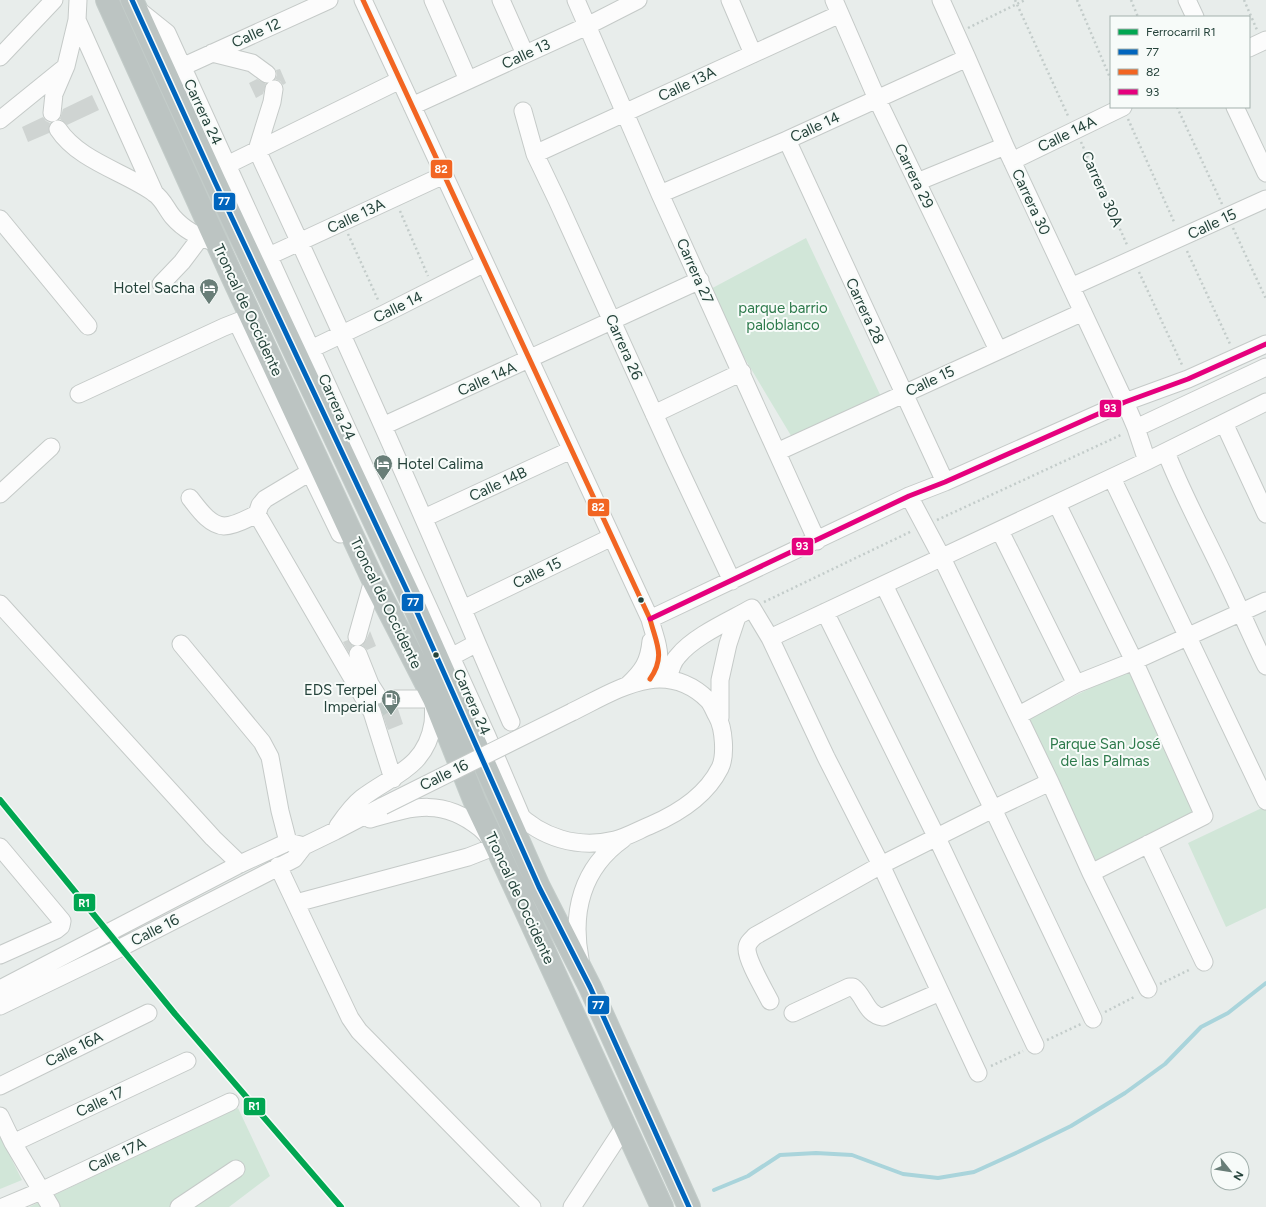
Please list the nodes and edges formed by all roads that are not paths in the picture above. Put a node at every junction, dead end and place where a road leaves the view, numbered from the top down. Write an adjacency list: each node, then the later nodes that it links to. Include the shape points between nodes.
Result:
1 (54, 0): 21 (street)
2 (78, 0): 16 (street)
3 (107, 0): 47 (highway, Troncal de Occidente)
4 (329, 0): 18 (street, Calle 12)
5 (363, 0): 25 (street)
6 (433, 0): 26 (street)
7 (501, 0): 19 (street)
8 (576, 0): 17 (street, Carrera 27)
9 (638, 0): 17 (street, Calle 13)
10 (730, 0): 20 (street)
11 (941, 0): 22 (street, Carrera 30)
12 (1188, 0): 15 (street)
13 (134, 4): 24 (highway, Troncal de Occidente)
14 (837, 7): 20 (street, Calle 13A); 27 (street, Carrera 29)
15 (1195, 16)
16 (77, 20): 23 (street); 43 (street)
17 (587, 26): 19 (street, Calle 13); 33 (street, Carrera 27)
18 (212, 53): 24 (street, Calle 12); 36 (street, via 252,63 271,82 272,102)
19 (525, 54): 26 (street, Calle 13)
20 (753, 54): 33 (street, Calle 13A)
21 (0, 57)
22 (967, 58): 27 (street, Calle 14); 35 (street, Carrera 30)
23 (66, 66): 32 (street); 43 (street, via 54,94 55,121 66,140 97,162)
24 (174, 69): 40 (highway, Troncal de Occidente)
25 (400, 80): 28 (street); 36 (street)
26 (468, 80): 28 (street, Calle 13)
27 (877, 99): 34 (street, Calle 14); 42 (street, Carrera 29)
28 (412, 106): 41 (street)
29 (1121, 108): 38 (street, Calle 14A)
30 (1235, 108): 39 (street)
31 (523, 111): 37 (street, Carrera 26)
32 (3, 113)
33 (625, 113): 37 (street, Calle 13A); 44 (street, Carrera 27)
34 (787, 140): 44 (street, Calle 14); 66 (street, Carrera 28)
35 (1005, 146): 38 (street, Carrera 30); 42 (street)
36 (257, 150): 40 (street); 48 (street)
37 (535, 154): 56 (street, Carrera 26)
38 (1012, 161): 53 (street, Carrera 30)
39 (1266, 172)
40 (221, 173): 49 (street, Carrera 24); 122 (highway, Troncal de Occidente)
41 (444, 175): 48 (street, Calle 13A); 50 (street)
42 (917, 182): 61 (street, Carrera 29)
43 (156, 194): 47 (street, via 173,218 187,230)
44 (660, 194): 51 (street, Carrera 27)
45 (1266, 200): 53 (street, Calle 15)
46 (0, 219): 57 (street)
47 (209, 241): 52 (street); 55 (highway, Troncal de Occidente)
48 (300, 242): 49 (street, Calle 13A); 58 (street)
49 (269, 256): 60 (street, Carrera 24)
50 (485, 264): 58 (street, Calle 14); 62 (street)
51 (700, 280): 56 (street, Calle 14A); 64 (street, Carrera 27)
52 (161, 284)
53 (1071, 287): 54 (street, Carrera 30)
54 (1083, 312): 61 (street, Calle 15); 67 (street, Carrera 30)
55 (244, 319): 65 (street); 78 (highway, Troncal de Occidente)
56 (612, 321): 62 (street, Calle 14A); 69 (street, Carrera 26)
57 (88, 326)
58 (342, 334): 60 (street, Calle 14); 71 (street)
59 (1266, 344): 67 (street, via 1188,379)
60 (311, 349): 108 (street, Carrera 24)
61 (998, 350): 66 (street, Calle 15)
62 (529, 360): 71 (street, Calle 14A); 74 (street)
63 (1266, 367): 72 (street)
64 (742, 372): 69 (street); 75 (street, Carrera 27)
65 (79, 394)
66 (903, 394): 75 (street, Calle 15); 80 (street, Carrera 28)
67 (1125, 402): 72 (street, Carrera 30); 80 (street)
68 (1266, 402): 70 (street)
69 (654, 414): 92 (street, Carrera 26)
70 (1224, 423): 76 (street); 86 (street)
71 (383, 426): 87 (street)
72 (1136, 428): 77 (street, Carrera 30)
73 (51, 447): 81 (street)
74 (571, 450): 87 (street, Calle 14B); 89 (street)
75 (777, 452): 90 (street, Carrera 27)
76 (1166, 452): 77 (street); 99 (street)
77 (1147, 461): 79 (street)
78 (315, 469): 85 (street, via 265,499); 94 (highway, Troncal de Occidente)
79 (1112, 478): 84 (street); 102 (street)
80 (945, 482): 82 (street)
81 (0, 494)
82 (910, 496): 90 (street); 91 (street)
83 (190, 498): 85 (street, via 202,514 224,526)
84 (1056, 504): 88 (street); 109 (street)
85 (257, 514): 117 (street)
86 (1266, 514)
87 (424, 518): 97 (street)
88 (1000, 531): 91 (street); 113 (street)
89 (612, 537): 97 (street, Calle 15); 101 (street)
90 (817, 541): 92 (street)
91 (942, 558): 93 (street); 118 (street)
92 (732, 581): 101 (street)
93 (884, 585): 98 (street); 125 (street)
94 (370, 587): 103 (street); 115 (highway, Troncal de Occidente)
95 (1266, 601): 99 (street)
96 (0, 604): 134 (street, via 213,838)
97 (463, 609): 105 (street)
98 (825, 612): 104 (street); 129 (street)
99 (1240, 613): 102 (street); 110 (street)
100 (737, 617): 104 (street, via 752,608); 112 (street, via 690,645 672,664); 119 (street, via 720,680)
101 (651, 625): 111 (street, via 659,659 657,669); 114 (street, via 647,661)
102 (1188, 635): 109 (street); 124 (street)
103 (357, 637)
104 (770, 638): 135 (street)
105 (477, 643): 108 (street); 120 (street)
106 (181, 644): 130 (street, via 262,742 270,758 280,811)
107 (358, 654): 117 (street)
108 (451, 656): 126 (street, Carrera 24)
109 (1134, 660): 113 (street); 131 (street, via 1204,816)
110 (1266, 666)
111 (650, 679): 112 (street, Calle 16); 114 (street, Calle 16)
112 (668, 679): 119 (street, Calle 16, via 688,685 709,700)
113 (1076, 684): 118 (street)
114 (628, 685): 127 (street, Calle 16, bridge)
115 (434, 699): 116 (street); 121 (street, via 433,723 423,750 413,764); 132 (highway, Troncal de Occidente, via 475,802)
116 (394, 700)
117 (376, 705): 121 (street)
118 (1019, 716): 123 (street)
119 (720, 721): 128 (street, via 724,742 721,767 708,787 670,817)
120 (511, 722)
121 (393, 779): 127 (street, via 362,799 344,817)
122 (492, 780): 126 (street); 141 (highway, Troncal de Occidente, via 539,887)
123 (1050, 782): 125 (street); 137 (street)
124 (1266, 802)
125 (993, 808): 129 (street); 149 (street)
126 (522, 818): 128 (street, via 550,836 566,841 600,843)
127 (341, 828): 130 (street, Calle 16); 132 (street, via 413,807 439,808 466,818 481,829)
128 (632, 834): 141 (street, via 617,844 596,867 584,888 579,905 577,942 580,960)
129 (937, 838): 135 (street); 150 (street)
130 (296, 844): 134 (street, Calle 16); 136 (street, Calle 16, via 294,858)
131 (1148, 844): 137 (street); 140 (street)
132 (496, 846): 138 (street, via 468,857); 156 (highway, Troncal de Occidente)
133 (0, 847): 139 (street, via 62,921 56,930)
134 (240, 864): 142 (street, Calle 16)
135 (881, 865): 144 (street); 145 (street, via 755,936 748,943 748,957)
136 (278, 866): 138 (street); 146 (street, Calle 16, via 120,948)
137 (1091, 873): 143 (street)
138 (296, 903): 163 (street, via 350,1018 359,1031)
139 (0, 955)
140 (1204, 962)
141 (590, 987): 166 (highway, Troncal de Occidente)
142 (0, 989)
143 (1148, 989)
144 (940, 992): 148 (street, via 883,1017 877,1017 871,1013 857,990 848,987); 152 (street)
145 (770, 1001)
146 (0, 1006)
147 (148, 1013): 153 (street, Calle 16A)
148 (793, 1013)
149 (1093, 1019)
150 (1036, 1045)
151 (187, 1061): 157 (street, Calle 17)
152 (978, 1072)
153 (0, 1086)
154 (230, 1102): 159 (street, Calle 17A)
155 (0, 1116): 157 (street)
156 (625, 1126): 164 (street); 165 (highway, Troncal de Occidente)
157 (13, 1143): 159 (street)
158 (236, 1169): 162 (street)
159 (41, 1191): 160 (street, Calle 17A); 161 (street)
160 (3, 1207)
161 (51, 1207)
162 (179, 1207)
163 (532, 1207)
164 (572, 1207)
165 (662, 1207)
166 (689, 1207)

